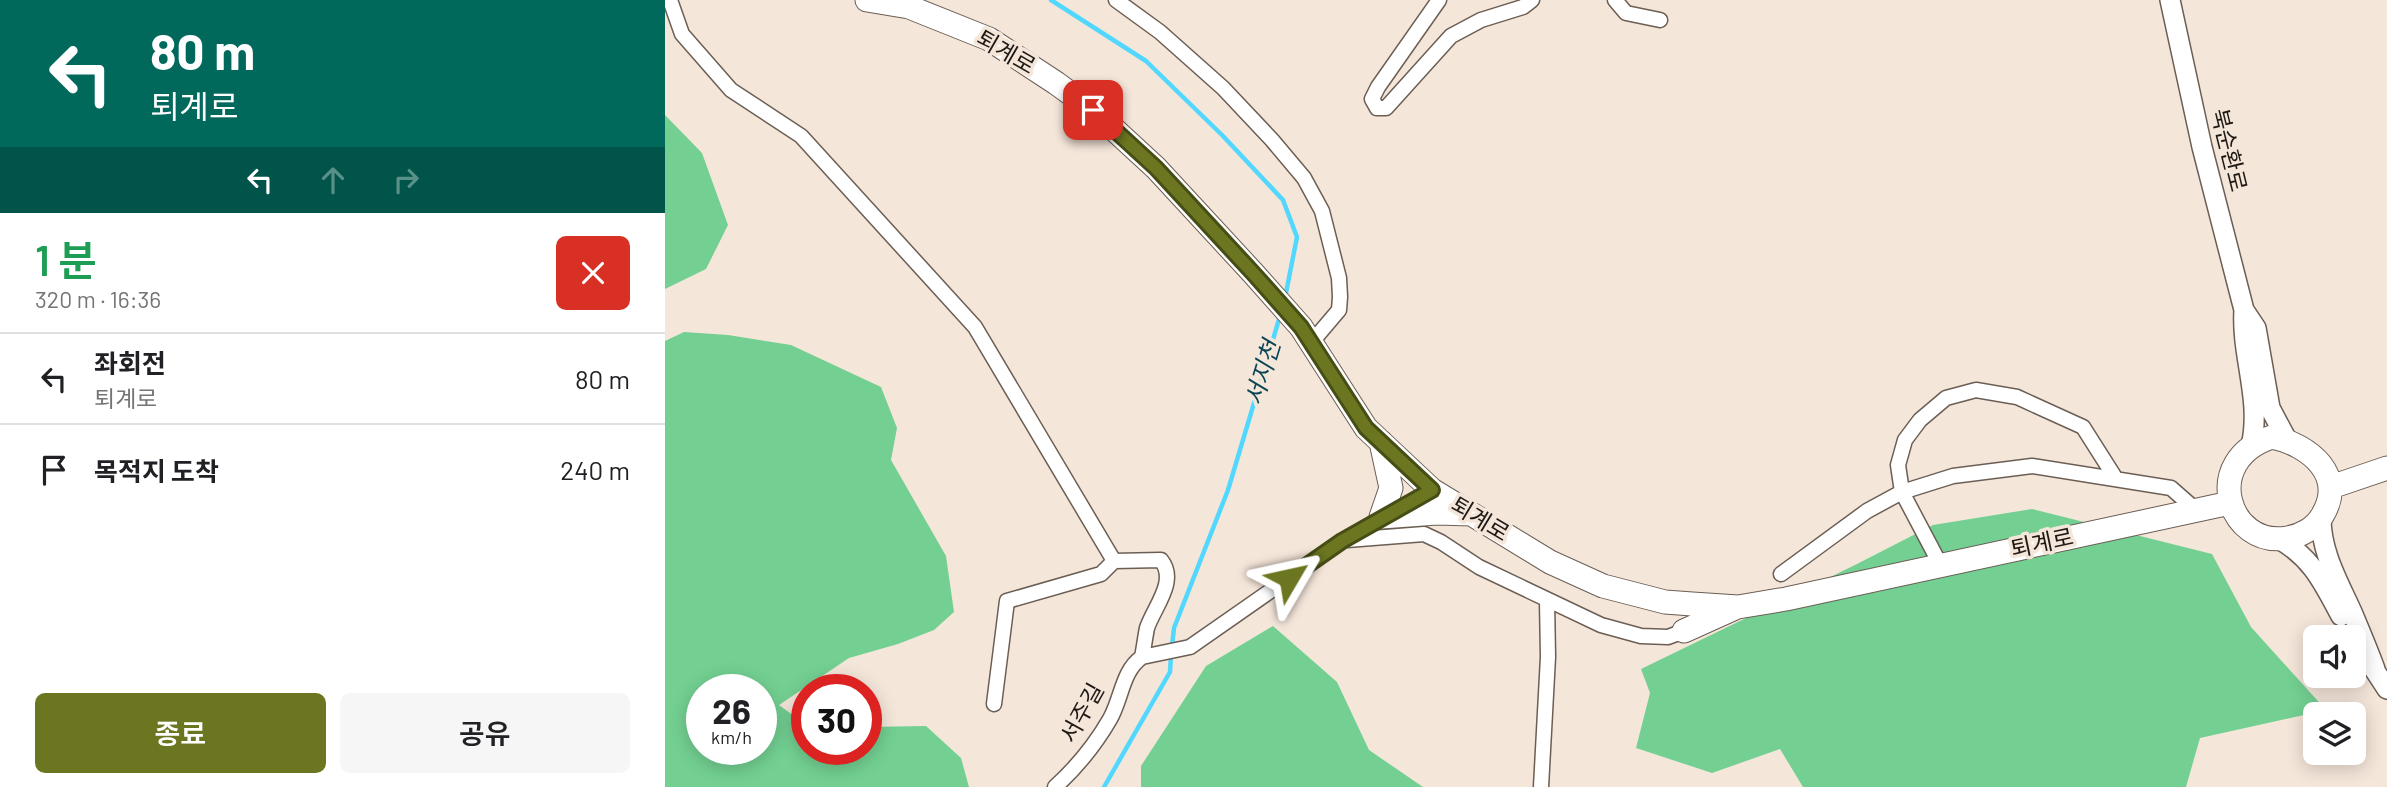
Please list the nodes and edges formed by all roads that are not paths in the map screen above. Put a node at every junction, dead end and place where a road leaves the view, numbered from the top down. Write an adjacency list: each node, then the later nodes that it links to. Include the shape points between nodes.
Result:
1 (670, 0): 26 (street, via 682,34 731,90 801,136 975,327)
2 (867, 0): 10 (main road, 퇴계로, via 909,7 989,38 1093,110 1156,168)
3 (1116, 0): 10 (street, via 1223,88 1310,189 1322,211 1340,298 1339,310)
4 (1439, 0): 5 (street, via 1378,87 1373,99 1377,108 1386,107 1451,36)
5 (1532, 0)
6 (1615, 0): 8 (street, via 1626,13)
7 (2170, 0): 9 (street, 북순환로)
8 (1660, 20)
9 (2244, 310): 11 (street, 북순환로, via 2256,328 2270,408); 13 (street, 북순환로, via 2242,332 2256,412)
10 (1306, 335): 12 (main road, 퇴계로, via 1366,428)
11 (2287, 440): 13 (main road, via 2272,437); 16 (main road, via 2314,455)
12 (1381, 442): 17 (main road, 퇴계로); 22 (main road, via 1391,488)
13 (2251, 446): 19 (main road, via 2232,468 2228,485)
14 (2387, 468): 16 (main road)
15 (2116, 479): 18 (street, via 2032,466 1953,476); 18 (street, via 2083,427 2017,397 1976,390 1946,398 1920,419 1905,440 1898,465); 20 (street, via 2171,488)
16 (2330, 487): 23 (main road)
17 (1432, 490): 21 (main road, 퇴계로); 22 (street)
18 (1902, 492): 27 (street); 28 (street, via 1867,511)
19 (2231, 503): 20 (main road, 퇴계로); 24 (main road, via 2249,529)
20 (2196, 510): 27 (main road, 퇴계로)
21 (1473, 514): 22 (main road); 30 (main road, 퇴계로, via 1550,562 1603,586)
22 (1381, 517): 25 (street)
23 (2321, 518): 24 (main road, via 2295,537); 36 (street, via 2326,556)
24 (2279, 540): 32 (street, via 2315,568)
25 (1342, 541): 29 (street, via 1424,534); 34 (street, via 1190,647)
26 (1114, 561): 34 (street, via 1161,560 1167,568 1168,581 1148,627); 38 (street, via 1101,574 1007,601)
27 (1940, 564): 31 (main road, 퇴계로)
28 (1781, 574)
29 (1547, 601): 33 (street, via 1601,625 1641,636); 40 (street, via 1549,657)
30 (1692, 604): 31 (main road, 퇴계로); 33 (street)
31 (1738, 607): 33 (main road)
32 (2346, 625)
33 (1684, 631)
34 (1146, 656): 39 (street, 서주길, via 1132,664 1111,718 1078,767)
35 (2366, 656): 36 (street)
36 (2375, 669): 37 (street)
37 (2387, 689)
38 (994, 704)
39 (1055, 787)
40 (1541, 787)

